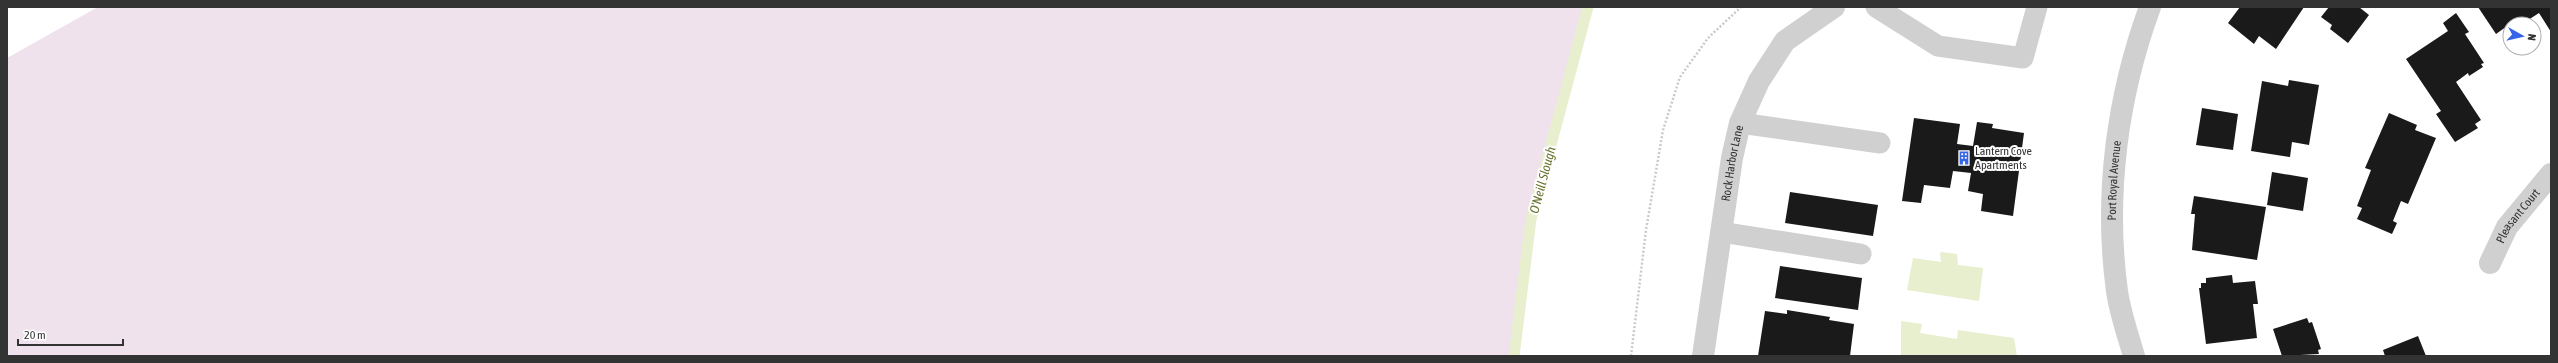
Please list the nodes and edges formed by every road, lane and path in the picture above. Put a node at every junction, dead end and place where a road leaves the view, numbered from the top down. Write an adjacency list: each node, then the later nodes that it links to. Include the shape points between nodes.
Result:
1 (1741, 7): 12 (path, via 1708,38 1680,78 1664,130 1650,207)
2 (1834, 7): 6 (street, Rock Harbor Lane, via 1785,41 1759,81)
3 (1876, 7): 4 (lane, via 1938,46 2023,58)
4 (2037, 7)
5 (2150, 7): 14 (street, Port Royal Avenue, via 2140,33 2126,91 2116,151 2111,228 2117,293)
6 (1740, 123): 7 (lane); 9 (street, Rock Harbor Lane)
7 (1880, 143)
8 (2551, 174): 11 (street, Pleasant Court, via 2507,227)
9 (1721, 232): 10 (lane); 13 (street, Rock Harbor Lane)
10 (1861, 254)
11 (2490, 263)
12 (1631, 356)
13 (1703, 356)
14 (2134, 356)

